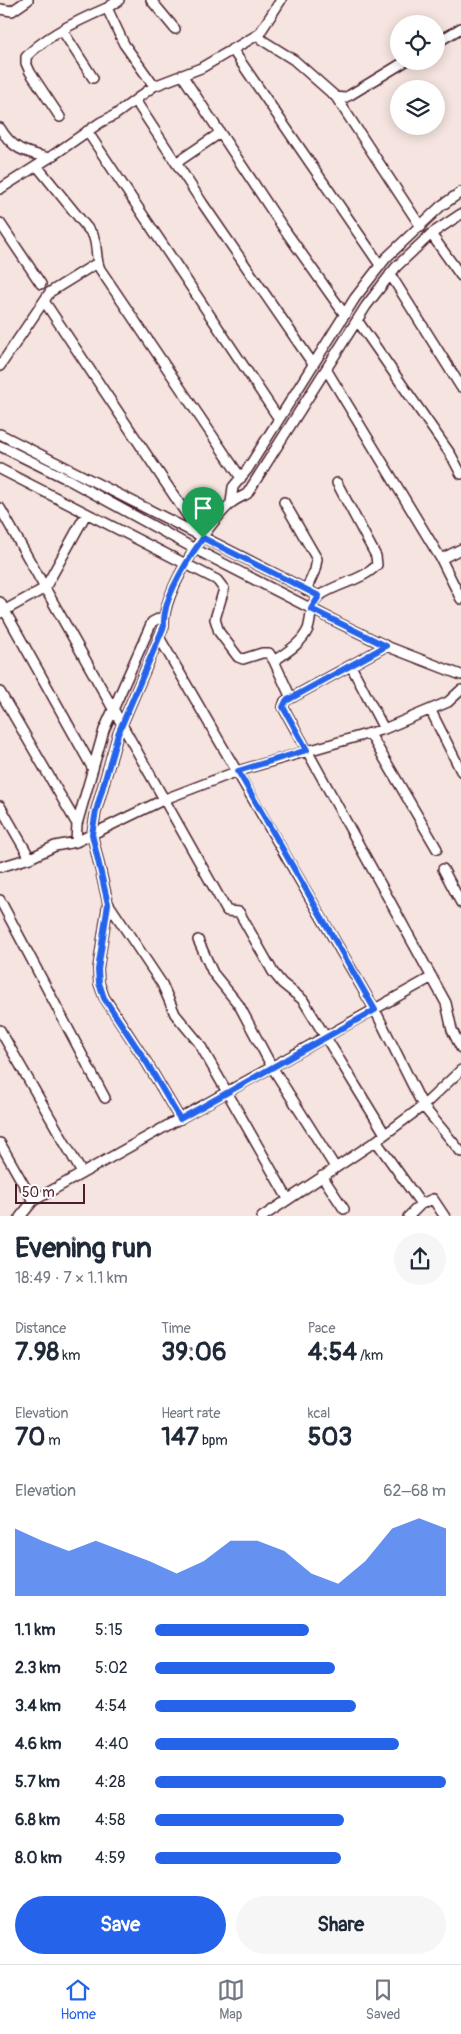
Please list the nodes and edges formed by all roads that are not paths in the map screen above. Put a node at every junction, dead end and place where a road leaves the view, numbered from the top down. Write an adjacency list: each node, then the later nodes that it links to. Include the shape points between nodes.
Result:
1 (28, 0): 6 (street, via 12,11)
2 (119, 0): 5 (street)
3 (151, 0): 8 (street)
4 (280, 0): 10 (street)
5 (107, 8): 9 (street); 16 (street, via 124,44)
6 (0, 9)
7 (461, 28): 11 (street)
8 (174, 29)
9 (62, 30): 15 (street); 19 (street, via 26,57 30,72)
10 (259, 34): 12 (street); 17 (street, via 262,40 294,60)
11 (445, 38)
12 (232, 49): 14 (street, via 201,68); 33 (street)
13 (391, 70): 17 (street, via 344,98)
14 (182, 75): 16 (street); 22 (street)
15 (93, 78)
16 (154, 86): 18 (street)
17 (336, 97): 30 (street)
18 (135, 100): 21 (street); 24 (street)
19 (60, 117)
20 (0, 128): 23 (street, via 17,148)
21 (87, 132): 23 (street); 44 (street)
22 (220, 133): 24 (street); 38 (street)
23 (49, 158): 25 (street)
24 (176, 163): 40 (street)
25 (37, 166): 26 (street); 32 (street, via 93,236 97,244)
26 (0, 189)
27 (461, 192): 30 (street)
28 (461, 214): 31 (street)
29 (0, 223): 36 (street)
30 (420, 227): 33 (street)
31 (431, 234): 34 (street); 35 (street)
32 (97, 263): 37 (street, via 50,292); 49 (street)
33 (380, 265): 38 (street)
34 (390, 274): 39 (street); 43 (street)
35 (461, 276)
36 (41, 284)
37 (44, 301): 41 (street); 55 (street)
38 (344, 314): 40 (street)
39 (357, 320): 42 (street); 48 (street)
40 (313, 364): 44 (street)
41 (0, 366)
42 (326, 369): 52 (street, via 247,494); 58 (street)
43 (461, 387)
44 (279, 419): 49 (street)
45 (0, 434): 55 (street)
46 (0, 446): 56 (street)
47 (0, 469): 54 (street)
48 (461, 474)
49 (241, 478): 52 (street, via 233,487)
50 (337, 483): 62 (street, via 378,565 371,572)
51 (284, 502): 61 (street, via 316,559)
52 (231, 503): 55 (street)
53 (0, 508): 60 (street)
54 (86, 514): 59 (street); 60 (street)
55 (203, 538): 56 (street); 61 (street)
56 (195, 549): 59 (street); 65 (street)
57 (461, 549): 58 (street)
58 (441, 559): 63 (street)
59 (184, 565): 66 (street); 69 (street, via 221,584 224,594 216,625 238,658 268,653)
60 (45, 588): 64 (street); 75 (street)
61 (306, 590): 62 (street)
62 (319, 596): 65 (street)
63 (461, 600)
64 (2, 609): 81 (street)
65 (311, 609): 68 (street); 69 (street, via 308,628 302,638)
66 (164, 616): 67 (street); 75 (street, via 152,622)
67 (159, 637): 77 (street); 82 (street)
68 (386, 646): 70 (street); 71 (street)
69 (274, 661): 74 (street)
70 (351, 666): 74 (street); 78 (street)
71 (461, 675)
72 (461, 690): 76 (street, via 448,702)
73 (0, 692): 86 (street)
74 (291, 698): 80 (street, via 283,707)
75 (113, 709): 77 (street); 81 (street)
76 (431, 710): 78 (street); 83 (street)
77 (122, 725): 84 (street); 87 (street)
78 (384, 729): 79 (street)
79 (370, 734): 80 (street); 89 (street)
80 (307, 750): 82 (street); 97 (street)
81 (93, 768): 86 (street)
82 (238, 771): 84 (street); 98 (street)
83 (461, 771)
84 (165, 799): 87 (street); 100 (street, via 227,911 239,912 274,972 303,1000)
85 (0, 806): 90 (street)
86 (77, 824): 88 (street)
87 (92, 834): 88 (street); 95 (street)
88 (76, 842): 90 (street, via 55,846)
89 (437, 849)
90 (30, 858): 91 (street)
91 (0, 868)
92 (443, 869): 94 (street)
93 (0, 900): 105 (street)
94 (461, 903)
95 (108, 904): 104 (street, via 162,984 175,1014 199,1043); 107 (street, via 98,970 104,998)
96 (198, 940): 102 (street, via 212,973 239,1005)
97 (432, 978): 98 (street); 101 (street, via 446,1002 452,1030)
98 (375, 1010): 100 (street); 106 (street)
99 (0, 1030): 113 (street)
100 (326, 1037): 102 (street); 108 (street)
101 (461, 1048)
102 (272, 1067): 104 (street); 112 (street)
103 (461, 1070): 106 (street)
104 (226, 1092): 107 (street); 115 (street)
105 (105, 1098)
106 (423, 1106): 108 (street); 111 (street)
107 (180, 1119): 113 (street)
108 (385, 1134): 109 (street)
109 (376, 1142): 112 (street); 117 (street)
110 (0, 1143): 116 (street)
111 (461, 1152)
112 (335, 1167): 114 (street)
113 (82, 1173): 116 (street)
114 (322, 1176): 115 (street); 118 (street)
115 (288, 1199): 120 (street)
116 (33, 1200): 119 (street)
117 (421, 1204): 121 (street); 122 (street, via 433,1200)
118 (344, 1209)
119 (20, 1216)
120 (262, 1216)
121 (408, 1216)
122 (445, 1216)

